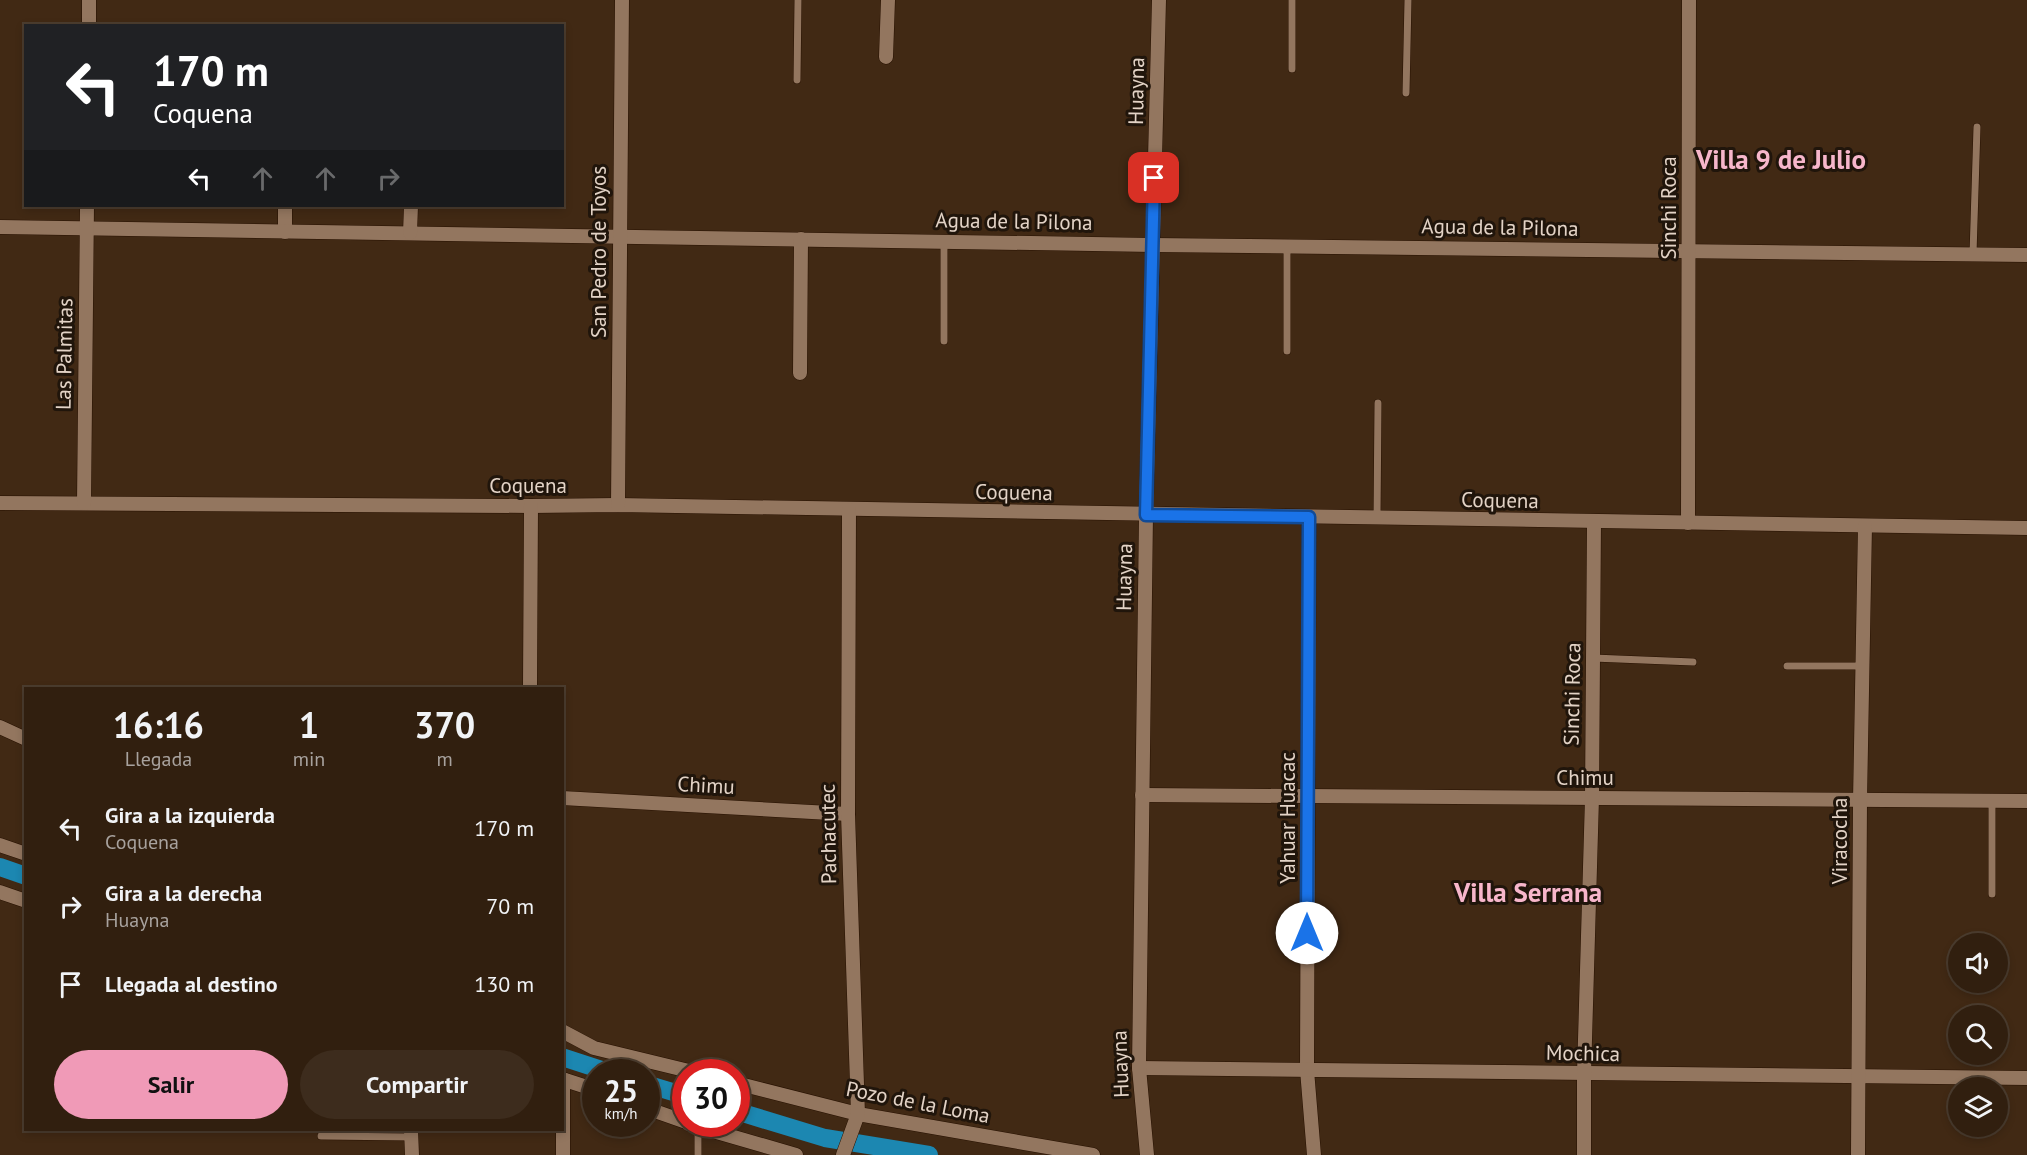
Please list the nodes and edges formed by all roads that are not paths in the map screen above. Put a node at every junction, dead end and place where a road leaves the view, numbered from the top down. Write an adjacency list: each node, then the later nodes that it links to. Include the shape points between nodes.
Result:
1 (89, 0): 9 (street)
2 (622, 0): 22 (street, San Pedro de Toyos)
3 (798, 0): 12 (lane)
4 (888, 0): 10 (street)
5 (1159, 0): 25 (street, Huayna)
6 (1292, 0): 11 (lane)
7 (1408, 0): 13 (lane)
8 (1689, 0): 27 (street, Sinchi Roca)
9 (89, 24)
10 (886, 57)
11 (1292, 69)
12 (797, 80)
13 (1406, 93)
14 (1977, 127): 28 (lane)
15 (87, 207): 19 (street, Las Palmitas)
16 (285, 207): 20 (street)
17 (411, 207): 21 (street)
18 (0, 227): 19 (street, Agua de la Pilona)
19 (87, 229): 20 (street, Agua de la Pilona); 35 (street, Las Palmitas)
20 (285, 232): 21 (street, Agua de la Pilona)
21 (410, 233): 22 (street, Agua de la Pilona)
22 (619, 236): 23 (street, Agua de la Pilona); 36 (street, San Pedro de Toyos)
23 (801, 239): 24 (street, Agua de la Pilona); 32 (street)
24 (944, 241): 25 (street, Agua de la Pilona); 30 (lane)
25 (1153, 245): 26 (street, Agua de la Pilona); 39 (street, Huayna)
26 (1287, 245): 27 (street, Agua de la Pilona); 31 (lane)
27 (1689, 251): 28 (street, Agua de la Pilona); 43 (street, Sinchi Roca)
28 (1973, 254): 29 (street, Agua de la Pilona)
29 (2027, 255)
30 (944, 341)
31 (1287, 351)
32 (800, 373)
33 (1378, 403): 41 (lane)
34 (0, 503): 35 (street, Coquena)
35 (84, 503): 37 (street, Coquena)
36 (618, 505): 37 (street, Coquena); 38 (street, Coquena)
37 (531, 506): 50 (street)
38 (849, 510): 39 (street, Coquena); 60 (street, Pachacutec)
39 (1146, 515): 40 (street, Coquena); 53 (street, Huayna)
40 (1309, 517): 41 (street, Coquena); 54 (street, Yahuar Huacac)
41 (1377, 519): 42 (street, Coquena)
42 (1594, 522): 43 (street, Coquena); 46 (street, Sinchi Roca)
43 (1688, 524): 44 (street, Coquena)
44 (1865, 526): 45 (street, Coquena); 49 (street, Viracocha)
45 (2027, 528)
46 (1593, 658): 47 (lane); 56 (street, Sinchi Roca)
47 (1693, 662)
48 (1787, 666): 49 (lane)
49 (1863, 666): 57 (street, Viracocha)
50 (530, 687)
51 (0, 727): 52 (street)
52 (24, 738)
53 (1142, 795): 54 (street, Chimu); 68 (street, Huayna)
54 (1308, 796): 56 (street, Chimu); 69 (street, Yahuar Huacac)
55 (564, 798): 60 (street, Chimu)
56 (1592, 798): 57 (street, Chimu); 70 (street, Sinchi Roca)
57 (1860, 801): 58 (street, Chimu); 71 (street, Viracocha)
58 (1992, 801): 59 (street, Chimu); 64 (lane)
59 (2027, 801)
60 (848, 814): 76 (street, Pachacutec)
61 (0, 845): 62 (street)
62 (24, 853)
63 (0, 892): 65 (street)
64 (1992, 894)
65 (24, 900)
66 (564, 1032): 67 (street, via 594,1047)
67 (672, 1067)
68 (1139, 1068): 69 (street, Mochica); 88 (street, Huayna)
69 (1306, 1070): 70 (street, Mochica); 89 (street, Yahuar Huacac)
70 (1584, 1074): 71 (street, Mochica); 90 (street, Sinchi Roca)
71 (1858, 1077): 72 (street, Mochica); 91 (street, Viracocha)
72 (2027, 1078)
73 (564, 1079): 74 (street)
74 (582, 1085)
75 (750, 1087): 76 (street, Pozo de la Loma)
76 (858, 1114): 86 (street, Pachacutec); 87 (street, Pozo de la Loma)
77 (563, 1131): 83 (street)
78 (411, 1133): 79 (lane); 82 (street)
79 (321, 1136)
80 (694, 1137): 84 (lane)
81 (735, 1137): 85 (street)
82 (412, 1155)
83 (563, 1155)
84 (698, 1155)
85 (796, 1155)
86 (843, 1155)
87 (1093, 1155)
88 (1147, 1155)
89 (1314, 1155)
90 (1584, 1155)
91 (1858, 1155)

